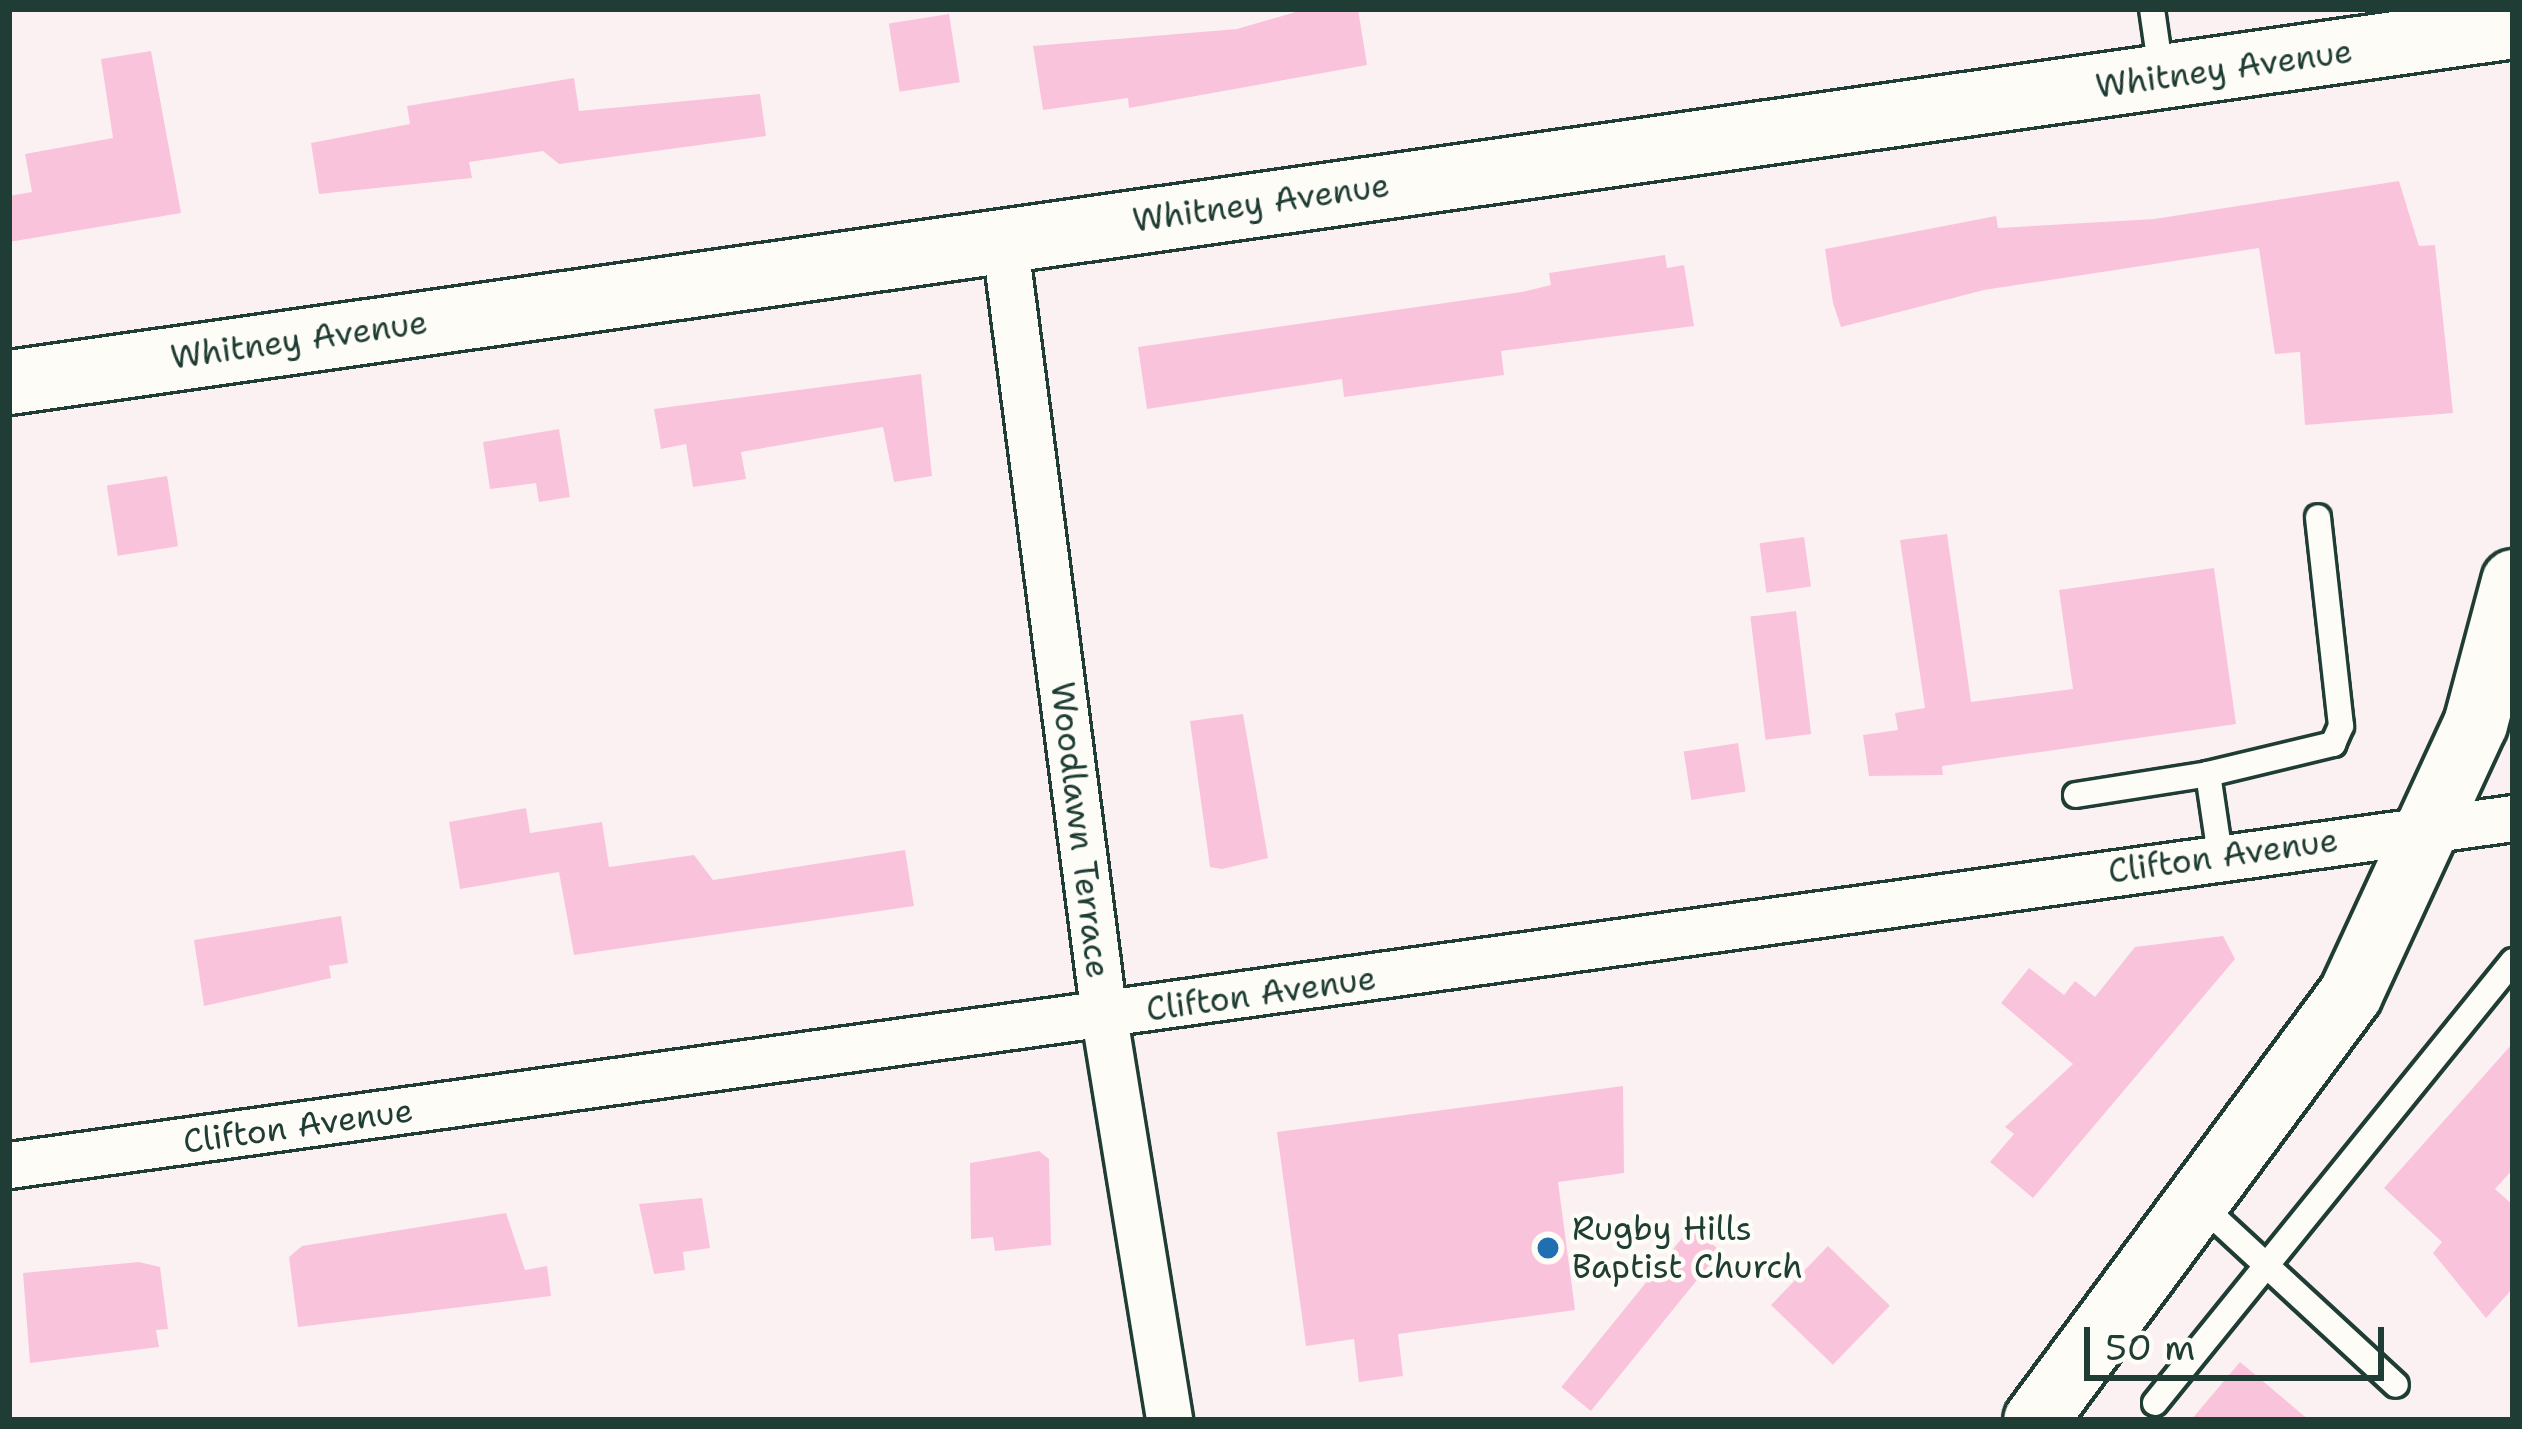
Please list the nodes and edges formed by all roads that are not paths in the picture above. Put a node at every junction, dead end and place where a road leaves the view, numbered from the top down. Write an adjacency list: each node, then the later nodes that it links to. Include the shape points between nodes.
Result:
1 (2152, 9): 3 (lane)
2 (2513, 26): 3 (main road, Whitney Avenue)
3 (2162, 78): 4 (main road, Whitney Avenue)
4 (1004, 238): 5 (main road, Whitney Avenue); 14 (street, Woodlawn Terrace)
5 (9, 382)
6 (2318, 518): 8 (lane, via 2341,726 2332,744)
7 (2512, 594): 11 (main road, via 2475,724)
8 (2208, 774): 9 (lane); 12 (lane)
9 (2076, 795)
10 (2513, 818): 11 (street, Clifton Avenue)
11 (2427, 829): 12 (street, Clifton Avenue); 16 (main road, via 2350,994)
12 (2220, 855): 14 (street, Clifton Avenue)
13 (2513, 961): 17 (lane)
14 (1104, 1017): 15 (street, Clifton Avenue); 20 (street, Woodlawn Terrace)
15 (9, 1166)
16 (2201, 1205): 17 (lane); 21 (main road)
17 (2271, 1270): 18 (lane); 19 (lane)
18 (2396, 1385)
19 (2155, 1403)
20 (1169, 1420)
21 (2035, 1420)

